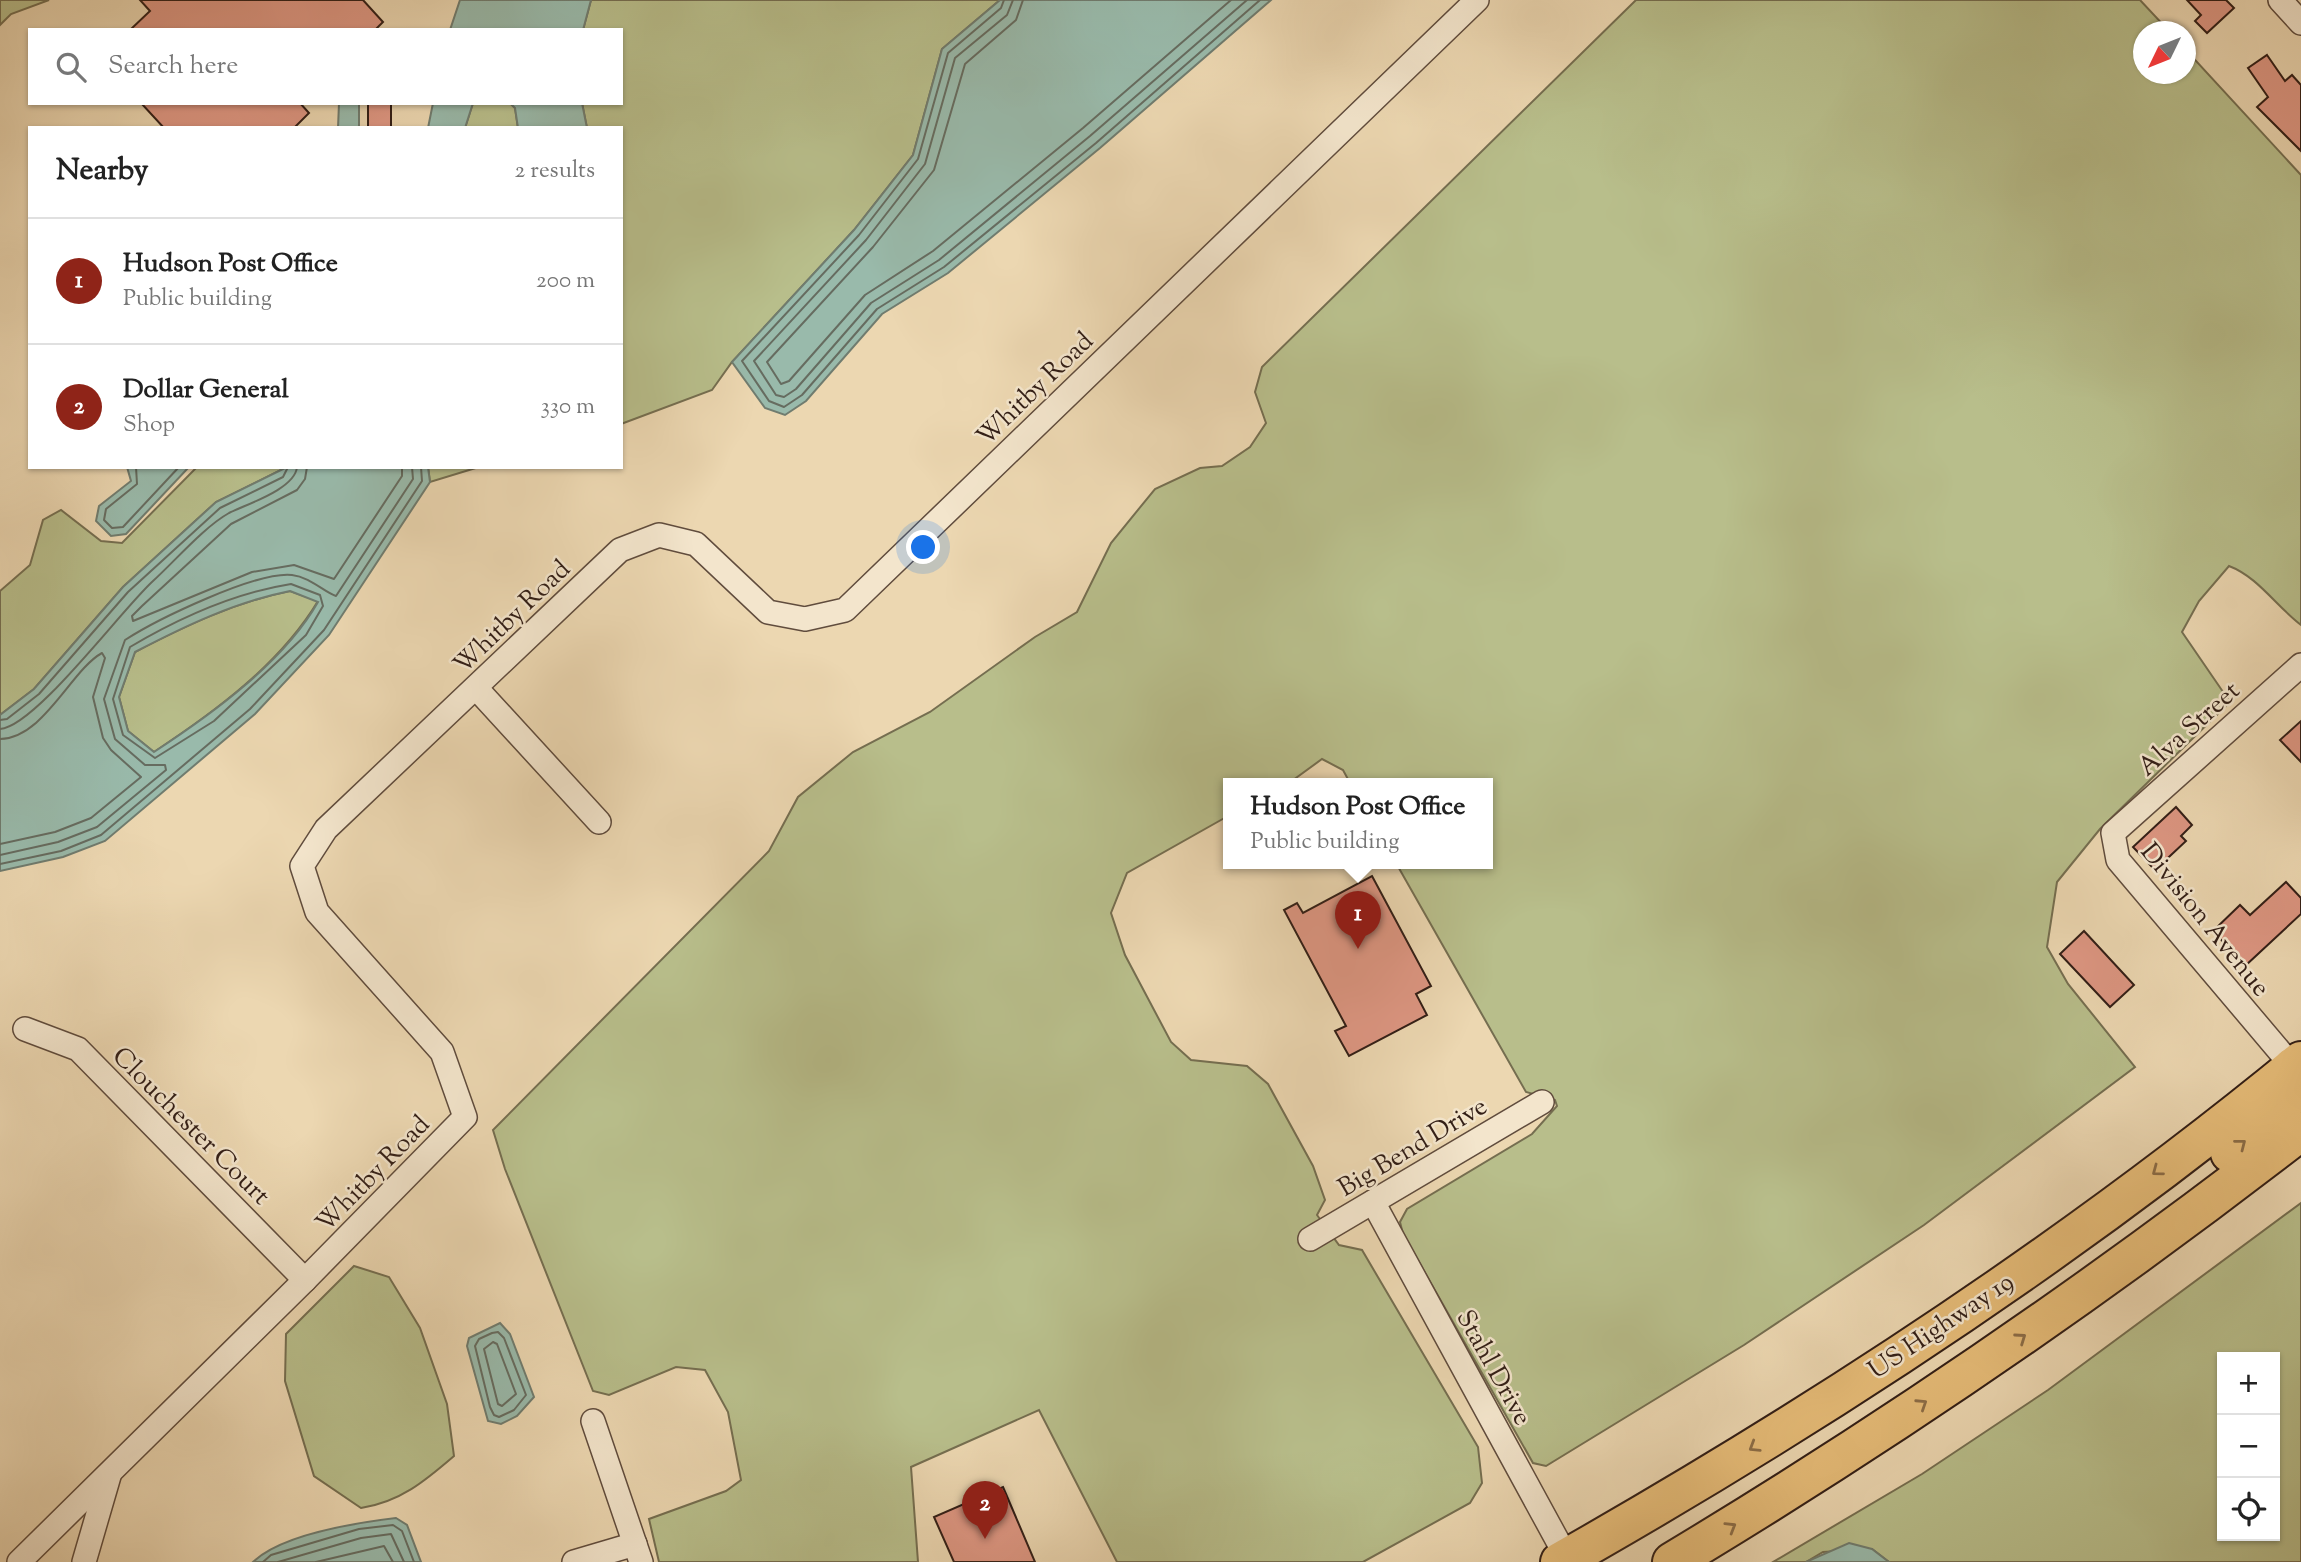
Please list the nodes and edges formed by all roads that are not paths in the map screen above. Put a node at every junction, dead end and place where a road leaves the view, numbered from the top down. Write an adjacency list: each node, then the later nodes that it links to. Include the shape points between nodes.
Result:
1 (1477, 0): 5 (street, Whitby Road, via 845,610 805,619 768,612 696,544 659,535 620,550)
2 (2280, 0): 3 (street)
3 (2301, 23)
4 (2301, 665): 7 (street, Alva Street)
5 (477, 689): 6 (street); 14 (street, Whitby Road, via 326,829 302,866 317,912 442,1052 465,1117)
6 (598, 822)
7 (2113, 833): 9 (street, Division Avenue, via 2118,860)
8 (25, 1029): 14 (street, Clouchester Court, via 78,1049)
9 (2297, 1064): 15 (highway, one-way to 9, via 2141,1223 2268,1124 2289,1096); 19 (highway, US Highway 19, one-way to 19, via 2124,1196 1942,1325 1790,1425)
10 (1542, 1102): 12 (street, Big Bend Drive)
11 (2301, 1131): 15 (highway)
12 (1373, 1202): 13 (street, Big Bend Drive); 19 (street, Stahl Drive)
13 (1310, 1238)
14 (305, 1280): 17 (street, Whitby Road)
15 (2066, 1306): 23 (highway, one-way to 15, via 1778,1498)
16 (593, 1421): 18 (street)
17 (110, 1473): 20 (street, Whitby Road); 21 (street)
18 (638, 1553): 22 (street)
19 (1564, 1560)
20 (19, 1562)
21 (84, 1562)
22 (574, 1562)
23 (1672, 1562)

